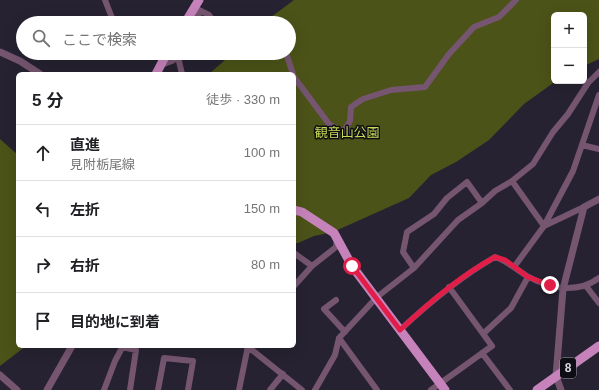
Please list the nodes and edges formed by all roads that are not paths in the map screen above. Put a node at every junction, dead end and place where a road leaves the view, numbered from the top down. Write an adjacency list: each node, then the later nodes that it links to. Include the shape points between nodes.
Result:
1 (105, 0): 4 (street)
2 (516, 0): 21 (street, via 499,17 474,27 449,54 425,87 391,90 363,100 351,108 348,126 344,131 329,124)
3 (197, 4): 5 (main road); 6 (street); 7 (street)
4 (111, 16)
5 (189, 16)
6 (199, 16)
7 (211, 16)
8 (0, 52): 9 (street)
9 (16, 59)
10 (18, 60): 16 (street)
11 (164, 60): 15 (main road)
12 (171, 60): 15 (street)
13 (181, 60): 18 (street)
14 (288, 60): 19 (street)
15 (161, 65): 17 (main road)
16 (37, 72)
17 (157, 72)
18 (182, 72)
19 (292, 72)
20 (599, 72): 25 (street, via 588,83 533,164)
21 (296, 81)
22 (599, 94): 23 (street)
23 (582, 145): 24 (street); 30 (street, via 574,171)
24 (599, 149)
25 (512, 181): 27 (street, via 495,190); 30 (street)
26 (599, 199): 28 (street)
27 (482, 203): 35 (street, via 446,232); 35 (street, via 466,182 447,198 434,214 407,232 403,252)
28 (584, 207): 30 (street); 41 (street)
29 (296, 210): 31 (main road, via 327,227)
30 (544, 226): 34 (street)
31 (337, 238): 33 (street, via 336,247); 42 (main road, via 352,266)
32 (296, 254): 33 (street)
33 (312, 266): 38 (street)
34 (514, 267): 36 (street); 40 (street, via 505,260 495,257 468,272)
35 (414, 268): 42 (street)
36 (528, 277): 41 (street); 47 (street, via 511,308)
37 (599, 278): 39 (street)
38 (296, 284)
39 (586, 286): 41 (street); 44 (street)
40 (449, 287): 45 (street); 47 (street)
41 (563, 290): 58 (street)
42 (377, 297): 45 (main road); 46 (street)
43 (336, 300): 46 (street, via 324,309)
44 (599, 303)
45 (400, 330): 59 (main road)
46 (345, 332): 48 (street)
47 (484, 333): 55 (street, via 492,346)
48 (339, 338): 69 (street, via 335,354); 70 (street)
49 (599, 346): 58 (main road, 8)
50 (71, 348): 61 (street)
51 (122, 348): 62 (street)
52 (127, 348): 63 (street, via 136,350)
53 (248, 348): 66 (street)
54 (250, 348): 56 (street)
55 (482, 353): 59 (street); 72 (street)
56 (282, 374): 67 (street); 68 (street)
57 (0, 375): 60 (street)
58 (556, 376): 73 (main road, 8); 74 (street)
59 (443, 387): 71 (street)
60 (17, 390)
61 (47, 390)
62 (104, 390)
63 (130, 390)
64 (158, 390): 65 (street, via 164,358 193,361)
65 (188, 390)
66 (239, 390)
67 (270, 390)
68 (302, 390)
69 (315, 390)
70 (378, 390)
71 (431, 390)
72 (510, 390)
73 (537, 390)
74 (561, 390)

